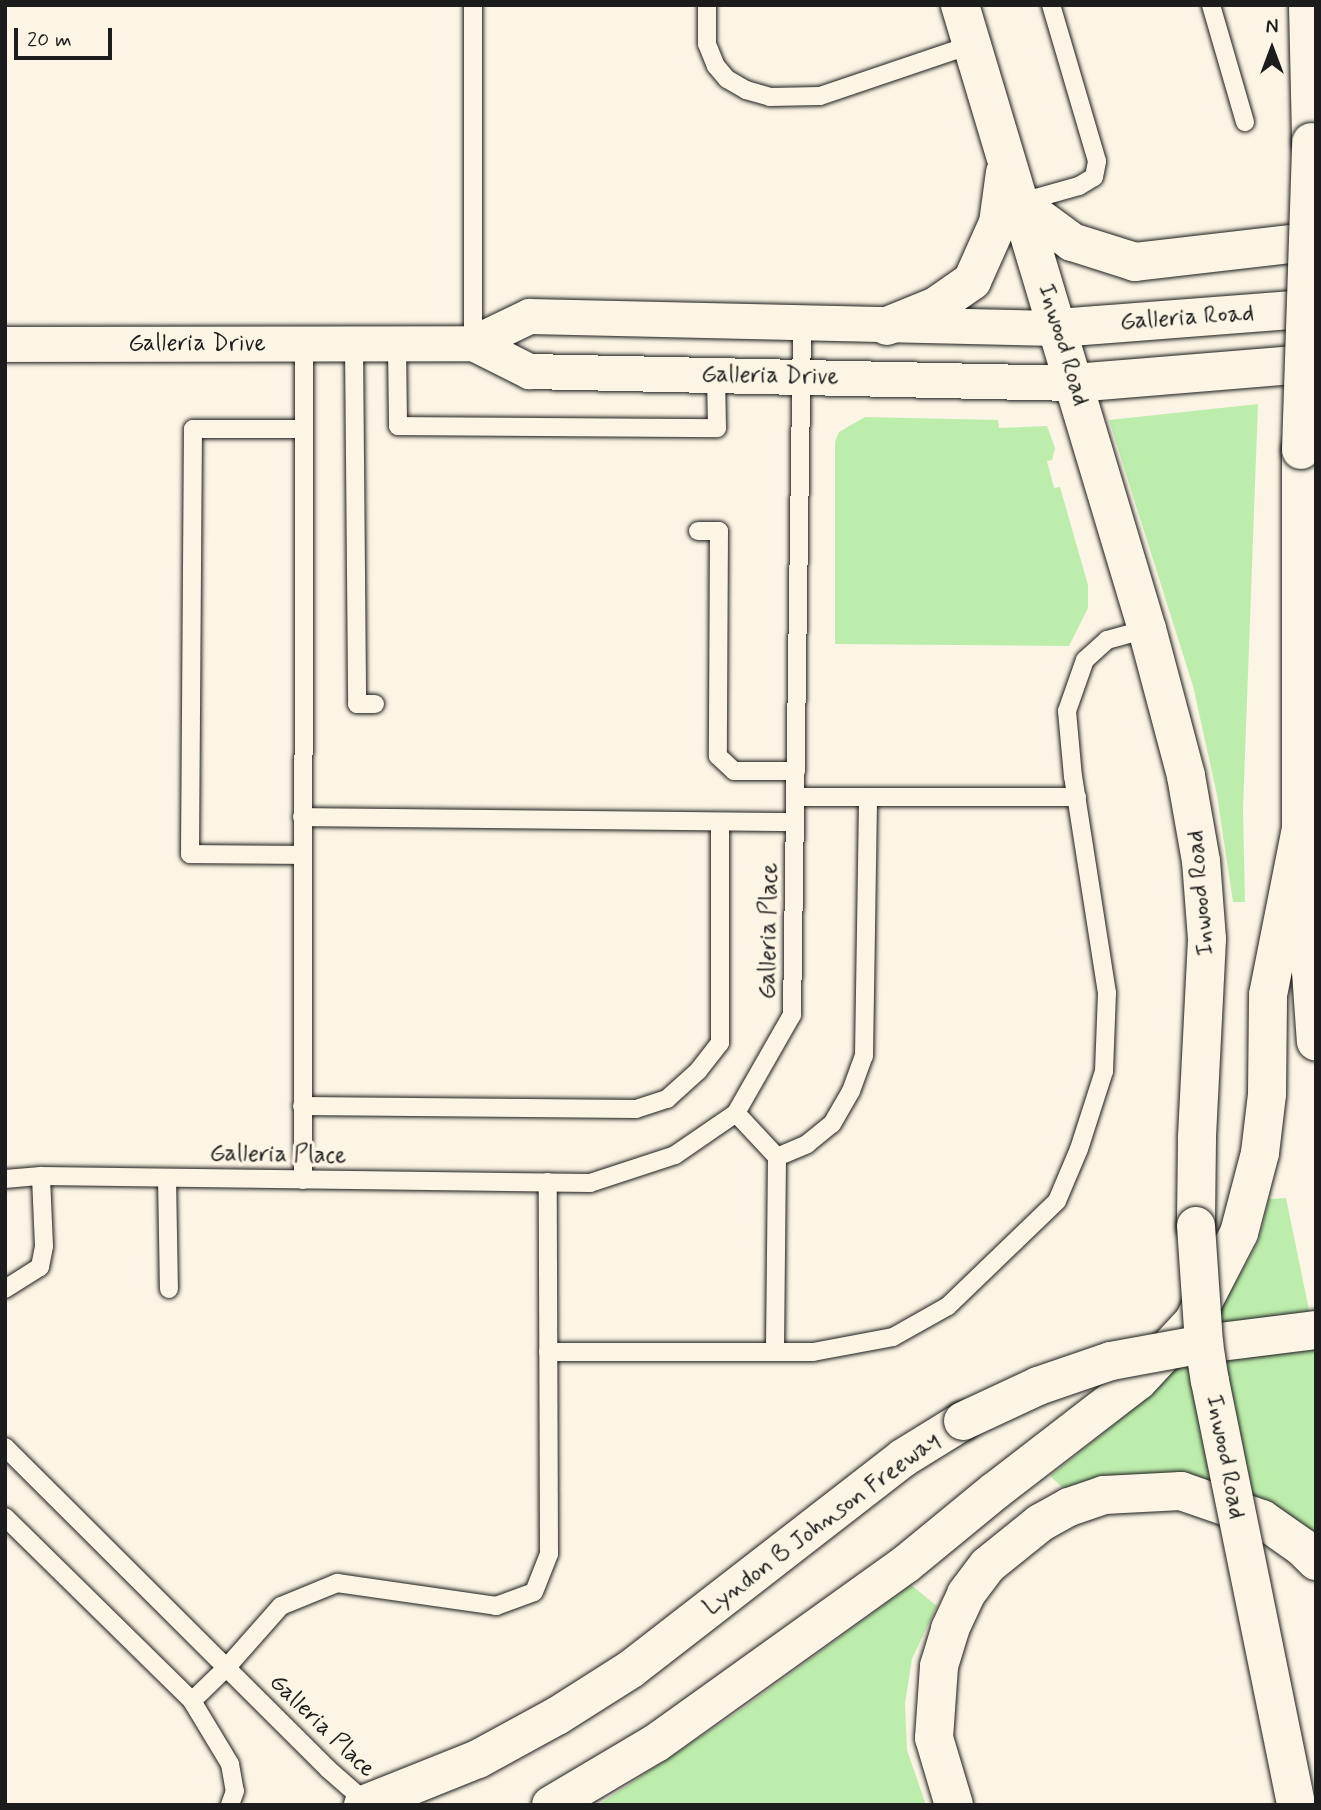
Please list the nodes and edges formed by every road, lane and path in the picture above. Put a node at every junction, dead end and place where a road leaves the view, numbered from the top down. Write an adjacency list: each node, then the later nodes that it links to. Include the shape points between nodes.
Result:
1 (473, 5): 16 (lane)
2 (707, 5): 7 (lane, via 707,44 716,66 746,90 771,97 820,96)
3 (960, 5): 7 (main road, Inwood Road)
4 (1051, 5): 10 (lane, via 1097,161 1094,177 1079,186)
5 (1210, 5): 8 (lane)
6 (1308, 5): 36 (main road, bridge, via 1311,142 1301,450)
7 (971, 45): 9 (main road, Inwood Road)
8 (1245, 122)
9 (1007, 163): 10 (main road, Inwood Road); 14 (main road, via 998,223 972,281 936,306)
10 (1019, 203): 11 (main road, via 1072,242 1135,262); 15 (main road, Inwood Road)
11 (1316, 241)
12 (1316, 308): 15 (main road, Galleria Road)
13 (802, 324): 14 (street, Galleria Drive); 16 (street, Galleria Drive, via 529,316); 23 (lane, Galleria Place)
14 (887, 326): 15 (street, Galleria Drive)
15 (1058, 328): 24 (main road, Inwood Road)
16 (472, 343): 20 (street, Galleria Drive); 22 (street, Galleria Drive, via 529,371)
17 (5, 344): 18 (street, Galleria Drive)
18 (304, 344): 19 (street, Galleria Drive); 25 (lane)
19 (354, 344): 20 (street, Galleria Drive); 28 (lane, via 357,704)
20 (397, 344): 22 (lane, via 398,426 717,428)
21 (1316, 363): 24 (main road)
22 (716, 375): 23 (street, Galleria Drive)
23 (803, 377): 24 (street, Galleria Drive); 29 (lane, Galleria Place)
24 (1075, 383): 27 (main road, Inwood Road)
25 (304, 429): 33 (lane); 37 (lane, via 193,429 190,854)
26 (698, 531): 29 (lane, via 719,531 718,756 734,771)
27 (1147, 629): 32 (lane, via 1107,640 1085,660 1067,711); 50 (main road, Inwood Road, bridge, via 1186,776 1201,861 1207,939 1195,1206)
28 (375, 704)
29 (796, 771): 30 (lane, Galleria Place)
30 (796, 797): 31 (lane); 35 (lane, Galleria Place)
31 (868, 797): 32 (lane); 41 (lane, via 864,1056 832,1124)
32 (1077, 797): 52 (lane, via 1107,993 1104,1071 1056,1202 948,1306 893,1338 813,1352)
33 (302, 817): 34 (lane); 37 (lane)
34 (720, 822): 35 (lane); 39 (lane, via 720,1043 698,1071 667,1098 636,1109)
35 (795, 822): 40 (lane, Galleria Place, via 792,1015)
36 (1301, 829): 38 (main road); 60 (main road, via 1268,995 1267,1094 1260,1153 1239,1233 1193,1322 1138,1381 906,1564 656,1743)
37 (302, 855): 39 (lane)
38 (1316, 1041)
39 (302, 1106): 45 (lane)
40 (736, 1113): 41 (lane); 46 (lane, Galleria Place, via 676,1155 590,1182)
41 (777, 1157): 52 (lane)
42 (41, 1176): 43 (lane, Galleria Place); 44 (lane, Galleria Place); 47 (lane, via 44,1246 40,1267)
43 (167, 1178): 45 (lane, Galleria Place); 48 (lane)
44 (5, 1179)
45 (303, 1180): 46 (lane, Galleria Place)
46 (548, 1182): 51 (lane)
47 (5, 1289)
48 (169, 1289)
49 (1316, 1330): 50 (main road, Lyndon B Johnson Freeway)
50 (1204, 1344): 58 (main road, Lyndon B Johnson Freeway, bridge, via 1111,1361 1038,1386 963,1421 903,1458 631,1669 478,1759); 62 (main road, Inwood Road, bridge)
51 (548, 1352): 52 (lane); 56 (lane, via 549,1554 534,1592 496,1606 337,1583 281,1606)
52 (775, 1352)
53 (5, 1447): 56 (lane, Galleria Place)
54 (5, 1517): 57 (lane)
55 (1316, 1561): 61 (main road, via 1262,1519 1181,1491 1104,1495 1040,1523 988,1565 966,1594 950,1629 939,1666 934,1738)
56 (227, 1667): 57 (lane); 58 (lane, Galleria Place)
57 (192, 1700): 59 (lane, via 230,1764 235,1791)
58 (365, 1804)
59 (230, 1805)
60 (551, 1805)
61 (954, 1805)
62 (1296, 1805)

